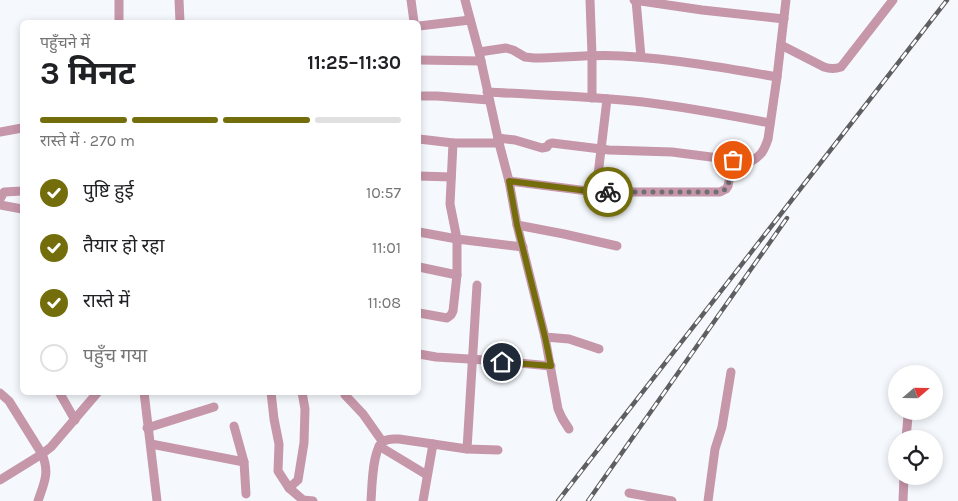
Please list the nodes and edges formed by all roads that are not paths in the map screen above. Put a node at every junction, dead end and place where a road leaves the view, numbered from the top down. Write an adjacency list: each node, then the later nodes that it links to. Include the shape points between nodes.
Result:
1 (119, 0): 10 (street)
2 (179, 0): 11 (street)
3 (411, 0): 12 (street)
4 (465, 0): 13 (street)
5 (590, 0): 17 (street)
6 (635, 0): 9 (street); 18 (street)
7 (786, 0): 9 (street)
8 (893, 0): 15 (street, via 841,67 824,67)
9 (784, 19): 15 (street)
10 (119, 20)
11 (180, 20)
12 (414, 20)
13 (470, 20): 14 (street); 16 (street)
14 (421, 26)
15 (782, 45): 21 (street)
16 (479, 52): 17 (street, via 506,48 534,58); 20 (street)
17 (592, 55): 18 (street); 24 (street)
18 (641, 57): 21 (street)
19 (421, 60): 20 (street)
20 (481, 61): 23 (street)
21 (778, 77): 26 (street)
22 (421, 96): 23 (street)
23 (488, 96): 24 (street); 30 (street)
24 (592, 98): 25 (street)
25 (607, 98): 26 (street); 32 (street)
26 (770, 123): 33 (street, via 768,139 759,157 750,162)
27 (20, 128): 28 (street)
28 (0, 132)
29 (421, 139): 31 (street)
30 (498, 140): 31 (street); 32 (street, via 515,140 542,148 552,143); 36 (street)
31 (453, 143): 35 (street)
32 (600, 149): 33 (street, via 672,152); 38 (street)
33 (733, 160): 38 (street, via 728,186 720,192)
34 (421, 176): 35 (street)
35 (451, 177): 44 (street, via 450,204)
36 (509, 181): 38 (street); 42 (street)
37 (20, 191): 39 (street, via 4,192)
38 (596, 192)
39 (0, 199)
40 (0, 205): 41 (street)
41 (20, 209)
42 (517, 225): 45 (street); 46 (street)
43 (421, 232): 44 (street)
44 (457, 239): 46 (street); 48 (street)
45 (617, 246)
46 (523, 247): 51 (street)
47 (421, 267): 48 (street)
48 (458, 275): 50 (street, via 451,315 447,318)
49 (477, 285): 54 (street)
50 (421, 313)
51 (545, 337): 52 (street, via 569,339); 55 (street)
52 (599, 349)
53 (421, 354): 54 (street)
54 (473, 359): 55 (street); 72 (street)
55 (551, 366): 68 (street, via 558,409)
56 (731, 372): 88 (street)
57 (0, 393): 74 (street, via 9,401)
58 (61, 395): 65 (street)
59 (96, 395): 65 (street)
60 (144, 395): 67 (street)
61 (270, 395): 79 (street, via 279,444 278,471)
62 (303, 395): 79 (street, via 304,443 298,480)
63 (345, 395): 70 (street, via 363,414)
64 (214, 407): 67 (street)
65 (75, 420): 74 (street)
66 (234, 426): 75 (street)
67 (148, 428): 69 (street)
68 (569, 429)
69 (151, 444): 75 (street); 83 (street)
70 (381, 444): 71 (street, via 389,439 399,439); 76 (street); 85 (street, via 375,460)
71 (433, 444): 72 (street); 76 (street)
72 (467, 448): 73 (street)
73 (498, 450)
74 (42, 454): 77 (street); 82 (street, via 46,474)
75 (244, 462): 81 (street)
76 (427, 475): 86 (street)
77 (0, 480)
78 (904, 485): 89 (street)
79 (289, 488): 84 (street, via 303,500)
80 (629, 493): 87 (street)
81 (246, 494)
82 (38, 501)
83 (156, 501)
84 (313, 501)
85 (370, 501)
86 (423, 501)
87 (672, 501)
88 (708, 501)
89 (903, 501)

